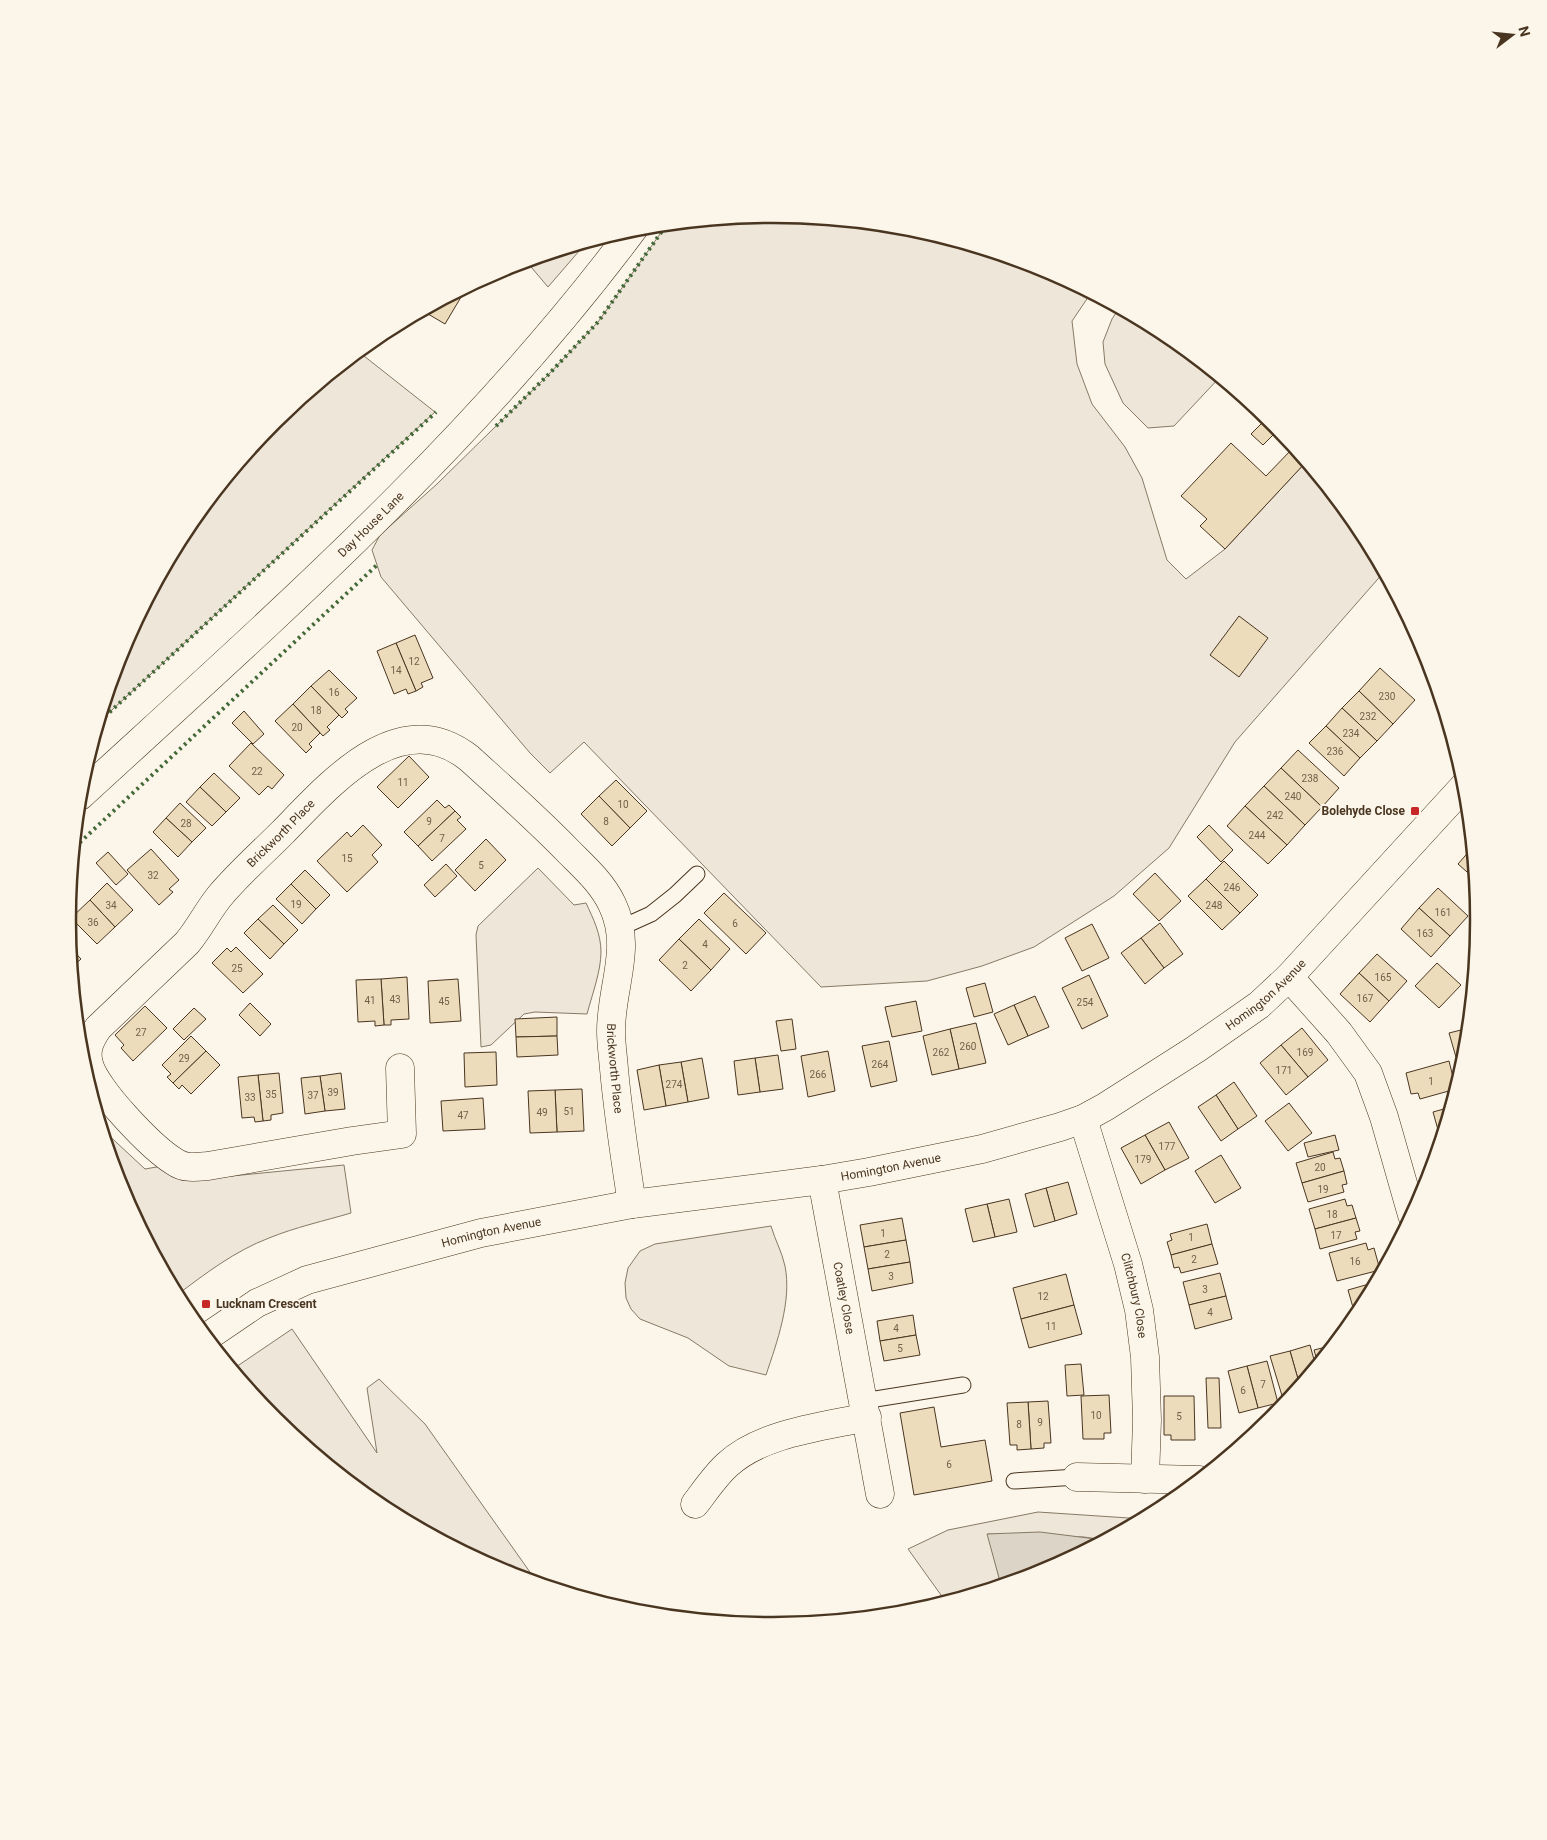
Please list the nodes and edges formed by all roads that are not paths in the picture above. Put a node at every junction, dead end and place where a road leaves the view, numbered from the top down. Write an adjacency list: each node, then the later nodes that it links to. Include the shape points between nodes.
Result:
1 (625, 239): 2 (street, Day House Lane, via 504,388 453,442 360,536)
2 (89, 787)
3 (1458, 792): 6 (street, Homington Avenue)
4 (697, 874): 5 (lane, via 651,914)
5 (620, 928): 7 (street, Brickworth Place, via 613,904 594,876 469,758 445,744 406,741 376,750 361,759 310,805 221,895 187,944 98,1028); 12 (street, Brickworth Place, via 621,957 611,1031)
6 (1289, 977): 10 (street, Homington Avenue, via 1258,1005 1210,1040); 13 (street, via 1368,1073)
7 (88, 1046)
8 (400, 1068): 9 (street, Brickworth Place, via 402,1134 185,1167 175,1163 144,1136)
9 (96, 1080)
10 (1083, 1119): 11 (street, Homington Avenue, via 982,1149); 18 (street, Clitchbury Close, via 1139,1310 1147,1420)
11 (822, 1180): 12 (street, Homington Avenue); 16 (street, Coatley Close)
12 (632, 1204): 14 (street, Homington Avenue, via 481,1233 307,1280 258,1303)
13 (1409, 1206)
14 (213, 1333)
15 (964, 1385): 16 (lane)
16 (865, 1409): 21 (street, Coatley Close); 22 (street, via 767,1440 746,1450 727,1465)
17 (1077, 1477): 18 (street); 20 (lane)
18 (1145, 1479): 19 (street)
19 (1189, 1480)
20 (1014, 1481)
21 (880, 1494)
22 (695, 1504)

